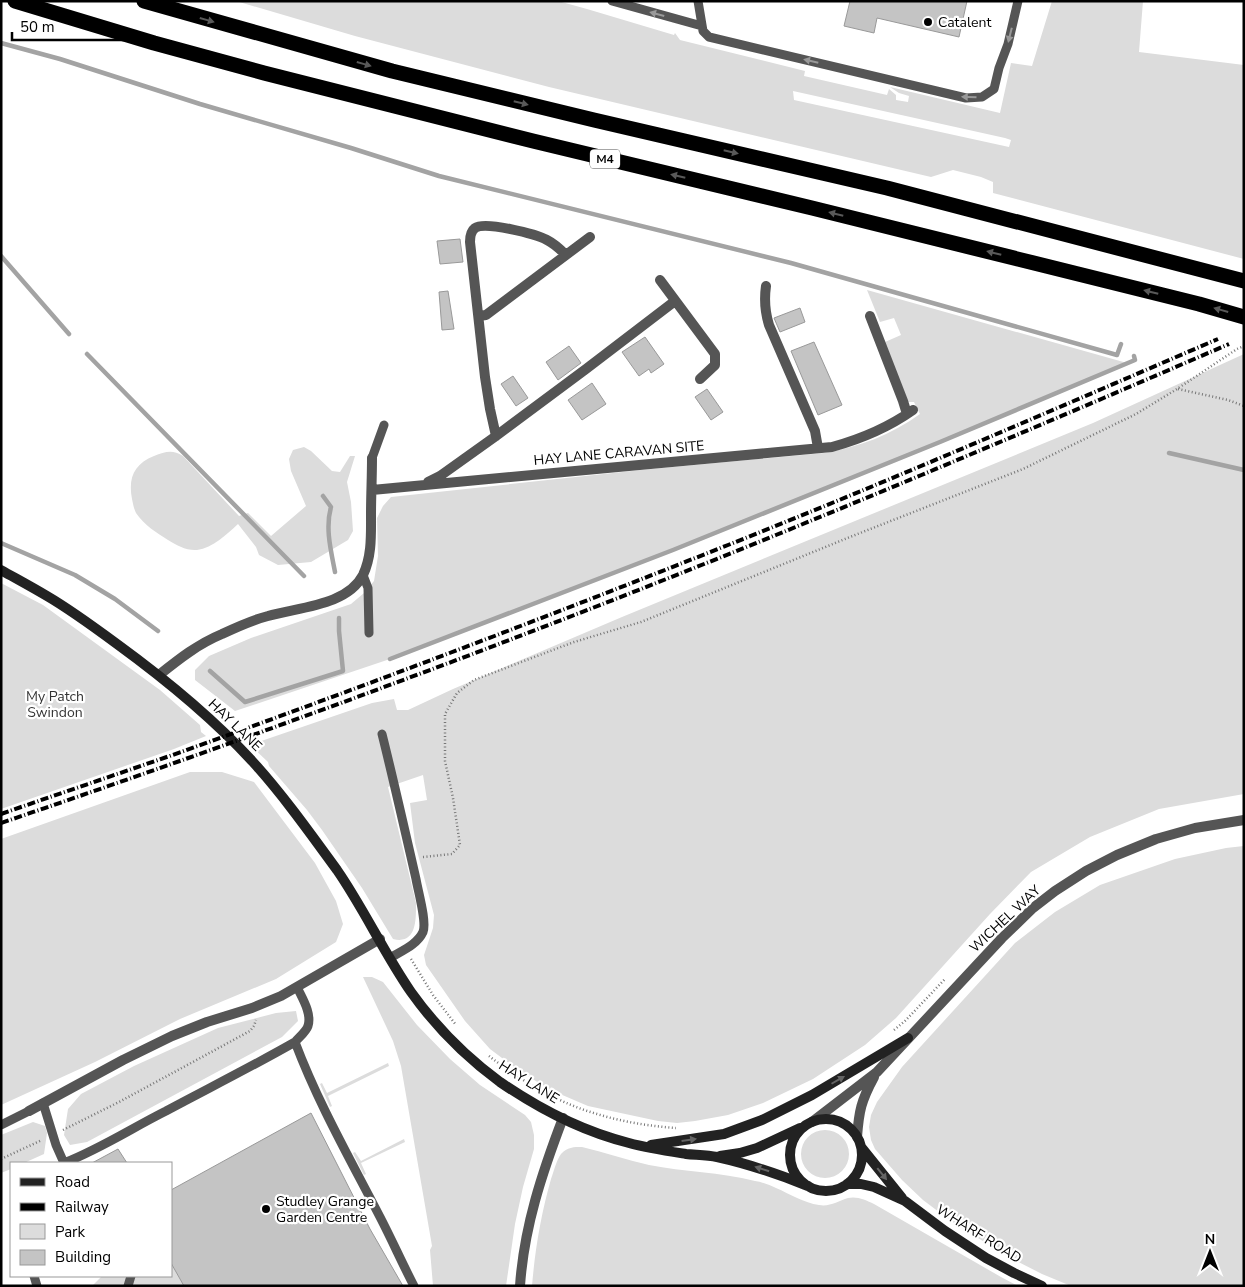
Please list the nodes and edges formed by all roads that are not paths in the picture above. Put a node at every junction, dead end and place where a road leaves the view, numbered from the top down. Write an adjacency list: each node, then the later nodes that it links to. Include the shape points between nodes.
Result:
1 (15, 1): 17 (highway, M4, one-way to 1, via 264,73 154,44)
2 (144, 1): 7 (highway)
3 (156, 1): 7 (highway)
4 (612, 1): 8 (lane, one-way to 4)
5 (698, 1): 8 (lane)
6 (1018, 1): 8 (lane, one-way to 8, via 994,89 982,97 966,98 708,37)
7 (186, 14): 12 (highway, one-way to 12, via 392,72 887,188)
8 (702, 26)
9 (590, 237): 10 (street)
10 (566, 255): 15 (street, via 486,315); 15 (street, via 554,244 534,235 492,225 477,226 470,242)
11 (660, 280): 14 (street)
12 (1244, 281)
13 (766, 286): 21 (street, via 765,314 815,431)
14 (675, 301): 18 (street, via 714,354 715,365); 20 (street, HAY LANE CARAVAN SITE)
15 (479, 316): 20 (street)
16 (870, 316): 21 (street, HAY LANE CARAVAN SITE, via 910,412 884,428 832,447)
17 (1244, 317)
18 (700, 379)
19 (384, 425): 22 (lane)
20 (496, 436): 23 (street, HAY LANE CARAVAN SITE)
21 (818, 448): 23 (street, HAY LANE CARAVAN SITE)
22 (372, 458): 24 (street)
23 (422, 485): 24 (street, HAY LANE CARAVAN SITE)
24 (372, 490): 26 (street, via 370,549)
25 (1, 570): 28 (main road, HAY LANE, via 65,607)
26 (363, 575): 27 (lane, via 368,588); 28 (street, via 349,591 332,600 266,616 200,644)
27 (369, 633)
28 (159, 675): 31 (main road, HAY LANE, via 254,763 338,872)
29 (382, 734): 32 (lane, via 424,920 424,930 419,939)
30 (1244, 820): 34 (street, WICHEL WAY, via 1195,828 1156,839 1117,855 1055,891 1002,938)
31 (380, 939): 32 (main road, HAY LANE); 33 (street)
32 (390, 958): 39 (main road, HAY LANE, via 421,1005 469,1057 502,1083)
33 (297, 987): 35 (lane, via 308,1012 308,1026); 37 (street, via 257,1006 172,1036)
34 (908, 1038): 36 (street, WICHEL WAY); 43 (main road, one-way to 34, via 724,1134 752,1125 812,1095)
35 (294, 1042): 46 (lane); 50 (lane, via 330,1122)
36 (877, 1072): 40 (street, WICHEL WAY); 42 (street, WICHEL WAY, via 862,1103)
37 (43, 1103): 38 (street); 45 (lane)
38 (29, 1111): 41 (lane)
39 (562, 1118): 43 (main road, WHARF ROAD, via 610,1138); 51 (street, HAY LANE, via 532,1210)
40 (808, 1124): 42 (main road, WHARF ROAD, via 821,1119 835,1120 848,1126); 44 (main road, WHARF ROAD, via 757,1148); 48 (main road, via 794,1138 790,1155 795,1173)
41 (1, 1125)
42 (859, 1142): 47 (main road, via 860,1165); 49 (main road, WHARF ROAD, one-way to 49)
43 (640, 1146): 44 (main road, WHARF ROAD)
44 (714, 1156): 48 (main road, WHARF ROAD, one-way to 44)
45 (64, 1162)
46 (67, 1162)
47 (847, 1184): 48 (main road, WHARF ROAD, via 830,1190); 49 (main road, WHARF ROAD, via 874,1187)
48 (808, 1186)
49 (905, 1201): 52 (main road, WHARF ROAD, via 986,1258)
50 (414, 1286)
51 (520, 1286)
52 (1042, 1286)

